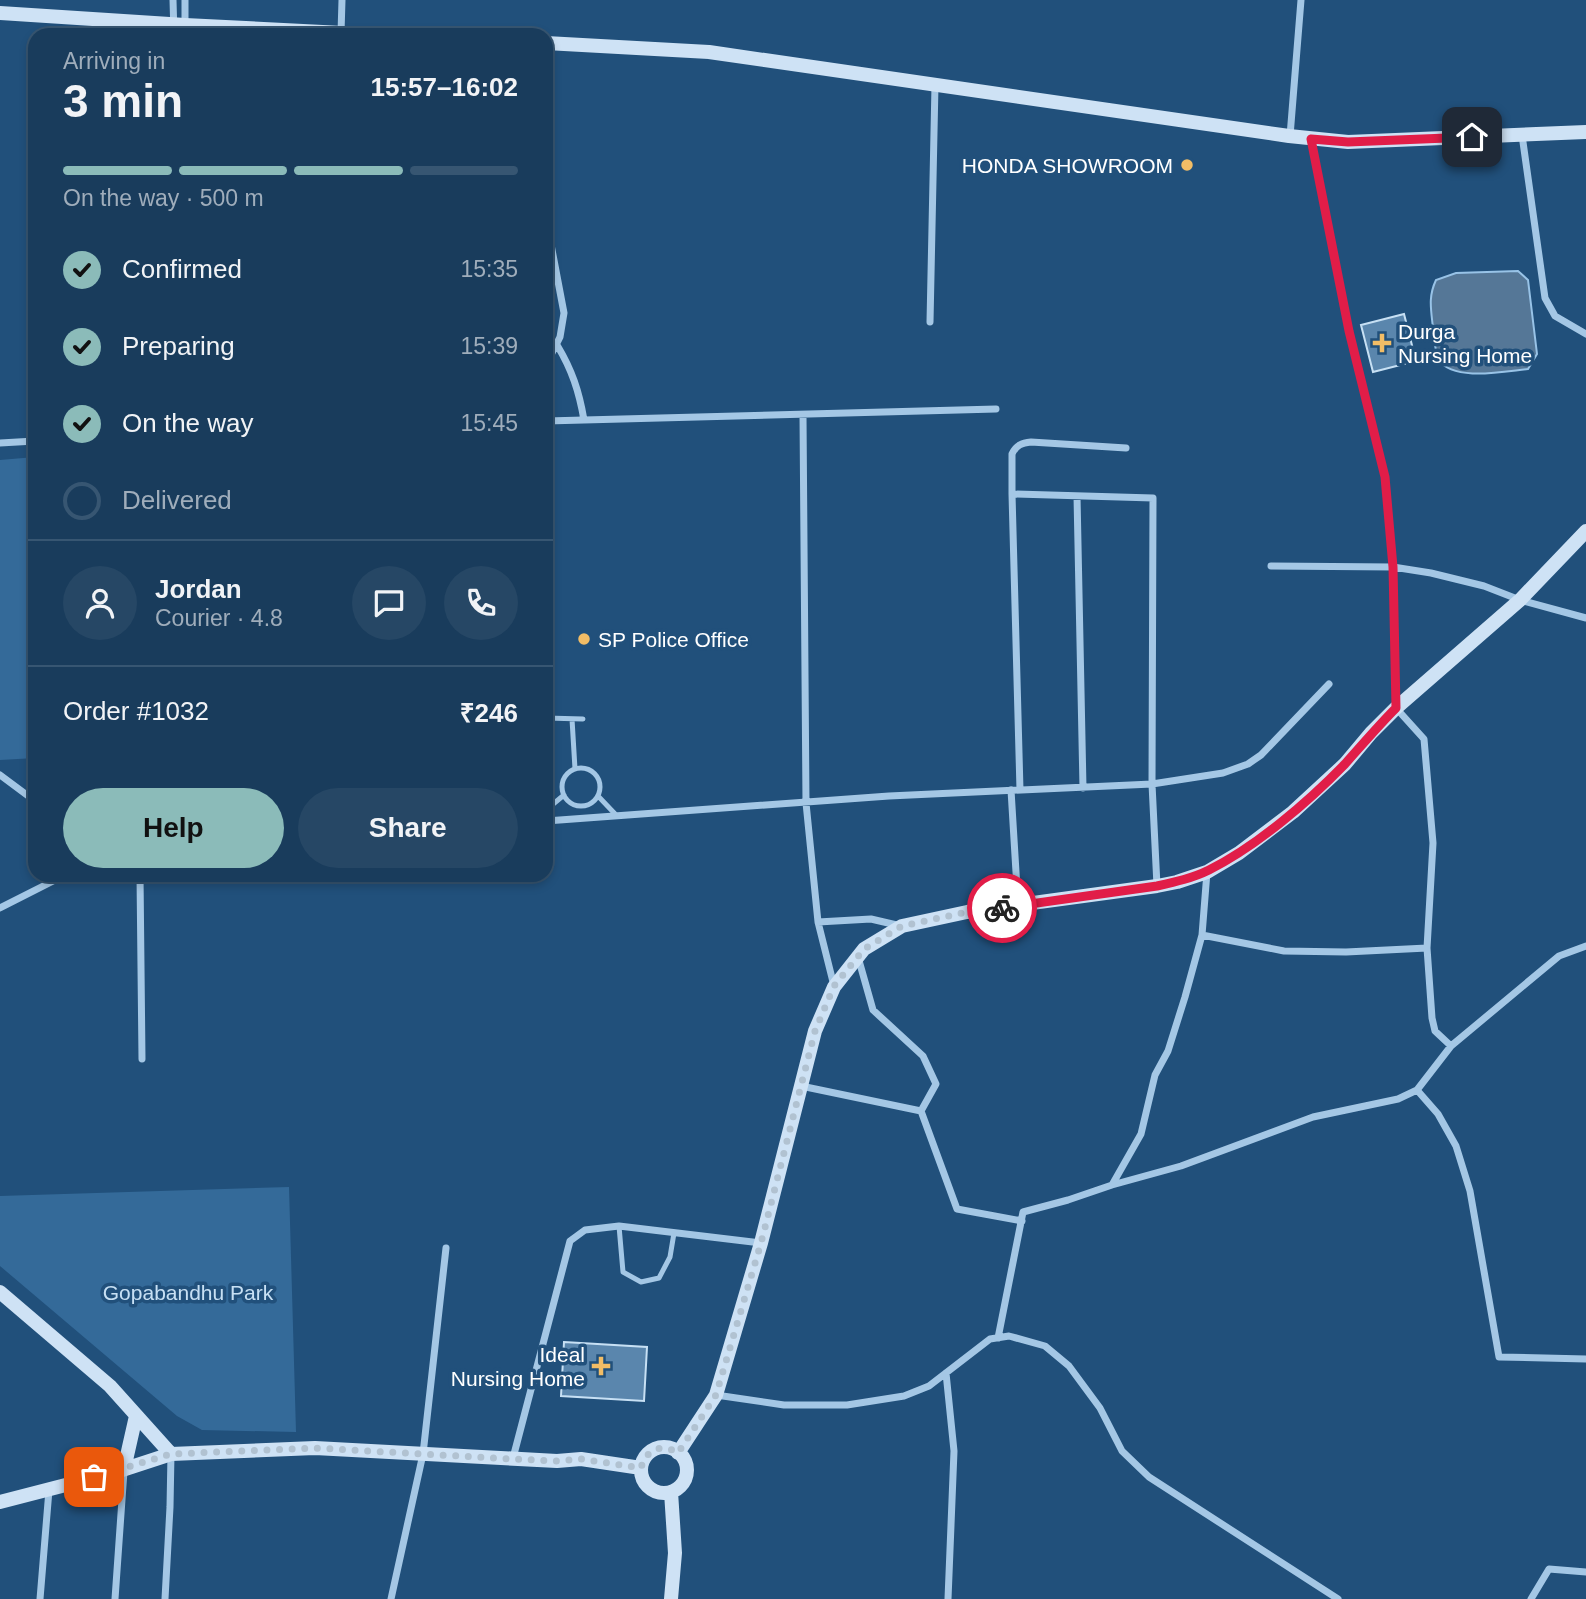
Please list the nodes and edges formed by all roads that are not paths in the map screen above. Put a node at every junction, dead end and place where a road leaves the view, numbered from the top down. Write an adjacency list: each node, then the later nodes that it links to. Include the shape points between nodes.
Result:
1 (173, 0): 6 (street)
2 (185, 0): 6 (street)
3 (342, 0): 7 (street)
4 (1301, 0): 12 (street)
5 (0, 13): 6 (main road)
6 (177, 28)
7 (341, 28)
8 (553, 43): 9 (main road, via 709,52)
9 (935, 85): 12 (main road); 15 (street)
10 (1586, 132): 11 (main road)
11 (1521, 135): 13 (main road, via 1348,142); 16 (street, via 1545,298 1555,316)
12 (1289, 136): 13 (main road)
13 (1311, 139): 30 (street, via 1349,331 1385,477)
14 (553, 255): 17 (street, via 564,313)
15 (930, 322)
16 (1586, 334)
17 (557, 345): 18 (street); 21 (street, via 577,386)
18 (553, 352)
19 (996, 409): 20 (street)
20 (803, 415): 21 (street); 47 (street)
21 (584, 420): 22 (street)
22 (553, 421)
23 (28, 441): 24 (street)
24 (0, 443)
25 (1126, 448): 26 (street, via 1022,443 1012,454)
26 (1012, 494): 27 (street); 43 (street)
27 (1077, 496): 40 (street, via 1153,498); 41 (street)
28 (1586, 531): 31 (main road)
29 (1271, 566): 30 (street)
30 (1393, 567): 31 (street, via 1484,586); 34 (street)
31 (1520, 600): 32 (street); 34 (main road)
32 (1586, 618)
33 (1329, 684): 40 (street, via 1248,764 1223,773)
34 (1396, 708): 51 (main road, via 1293,812); 61 (street, via 1424,739 1433,843)
35 (553, 718): 36 (lane)
36 (572, 719): 37 (lane); 38 (lane)
37 (583, 719)
38 (575, 769): 45 (lane, via 562,783); 46 (lane, via 588,769 598,777)
39 (0, 775): 44 (street)
40 (1152, 784): 41 (street); 54 (street)
41 (1083, 788): 43 (street)
42 (1010, 790): 43 (street); 47 (street); 55 (street)
43 (1020, 790)
44 (28, 796)
45 (564, 796): 46 (lane, via 572,804 584,806); 48 (lane)
46 (598, 796): 49 (lane)
47 (806, 803): 49 (street); 57 (street)
48 (553, 805)
49 (617, 816): 50 (street)
50 (553, 821)
51 (1207, 872): 54 (main road); 59 (street)
52 (51, 882): 56 (street)
53 (140, 882): 65 (street)
54 (1157, 886): 55 (main road)
55 (1018, 905): 58 (main road)
56 (0, 908)
57 (818, 922): 58 (street, via 871,919); 63 (street)
58 (902, 926): 62 (main road)
59 (1202, 935): 61 (street, via 1284,951); 69 (street, via 1168,1051 1155,1075 1141,1134)
60 (1586, 946): 64 (street, via 1559,956)
61 (1427, 948): 64 (street, via 1436,1031)
62 (858, 957): 63 (main road); 68 (street, via 873,1010 923,1056 936,1084)
63 (834, 986): 66 (main road, via 815,1031)
64 (1451, 1046): 67 (street)
65 (142, 1059)
66 (801, 1086): 68 (street); 73 (main road)
67 (1417, 1090): 69 (street, via 1398,1099 1313,1117 1181,1166); 77 (street, via 1438,1114 1455,1146 1470,1191 1499,1357)
68 (921, 1111): 70 (street, via 957,1209)
69 (1112, 1185): 70 (street, via 1023,1212)
70 (1021, 1221): 76 (street)
71 (619, 1226): 72 (street); 72 (lane, via 623,1272 641,1282 659,1278 670,1257); 84 (street, via 585,1230 570,1241)
72 (674, 1233): 73 (street)
73 (761, 1243): 79 (main road)
74 (446, 1248): 83 (street)
75 (0, 1292): 80 (main road, via 110,1386)
76 (998, 1338): 78 (street, via 990,1339); 97 (street, via 1009,1336 1045,1346 1069,1366 1100,1408 1122,1451 1149,1477)
77 (1586, 1359)
78 (946, 1373): 79 (street, via 904,1396 847,1405 783,1405); 96 (street, via 954,1451)
79 (716, 1395): 81 (main road)
80 (136, 1416): 82 (main road); 86 (main road)
81 (678, 1453): 85 (main road, via 655,1449 644,1458); 88 (main road, via 685,1462 685,1477)
82 (171, 1454): 83 (main road, via 315,1448); 86 (main road); 93 (street)
83 (423, 1454): 84 (main road); 94 (street)
84 (512, 1459): 85 (main road, via 581,1459)
85 (641, 1468): 88 (main road, via 642,1478 652,1490)
86 (124, 1469): 87 (main road); 92 (street)
87 (49, 1489): 89 (main road); 91 (street)
88 (671, 1492): 95 (main road, via 675,1553)
89 (0, 1502)
90 (1586, 1572): 98 (street, via 1549,1569)
91 (40, 1599)
92 (115, 1599)
93 (165, 1599)
94 (391, 1599)
95 (671, 1599)
96 (948, 1599)
97 (1338, 1599)
98 (1531, 1599)

